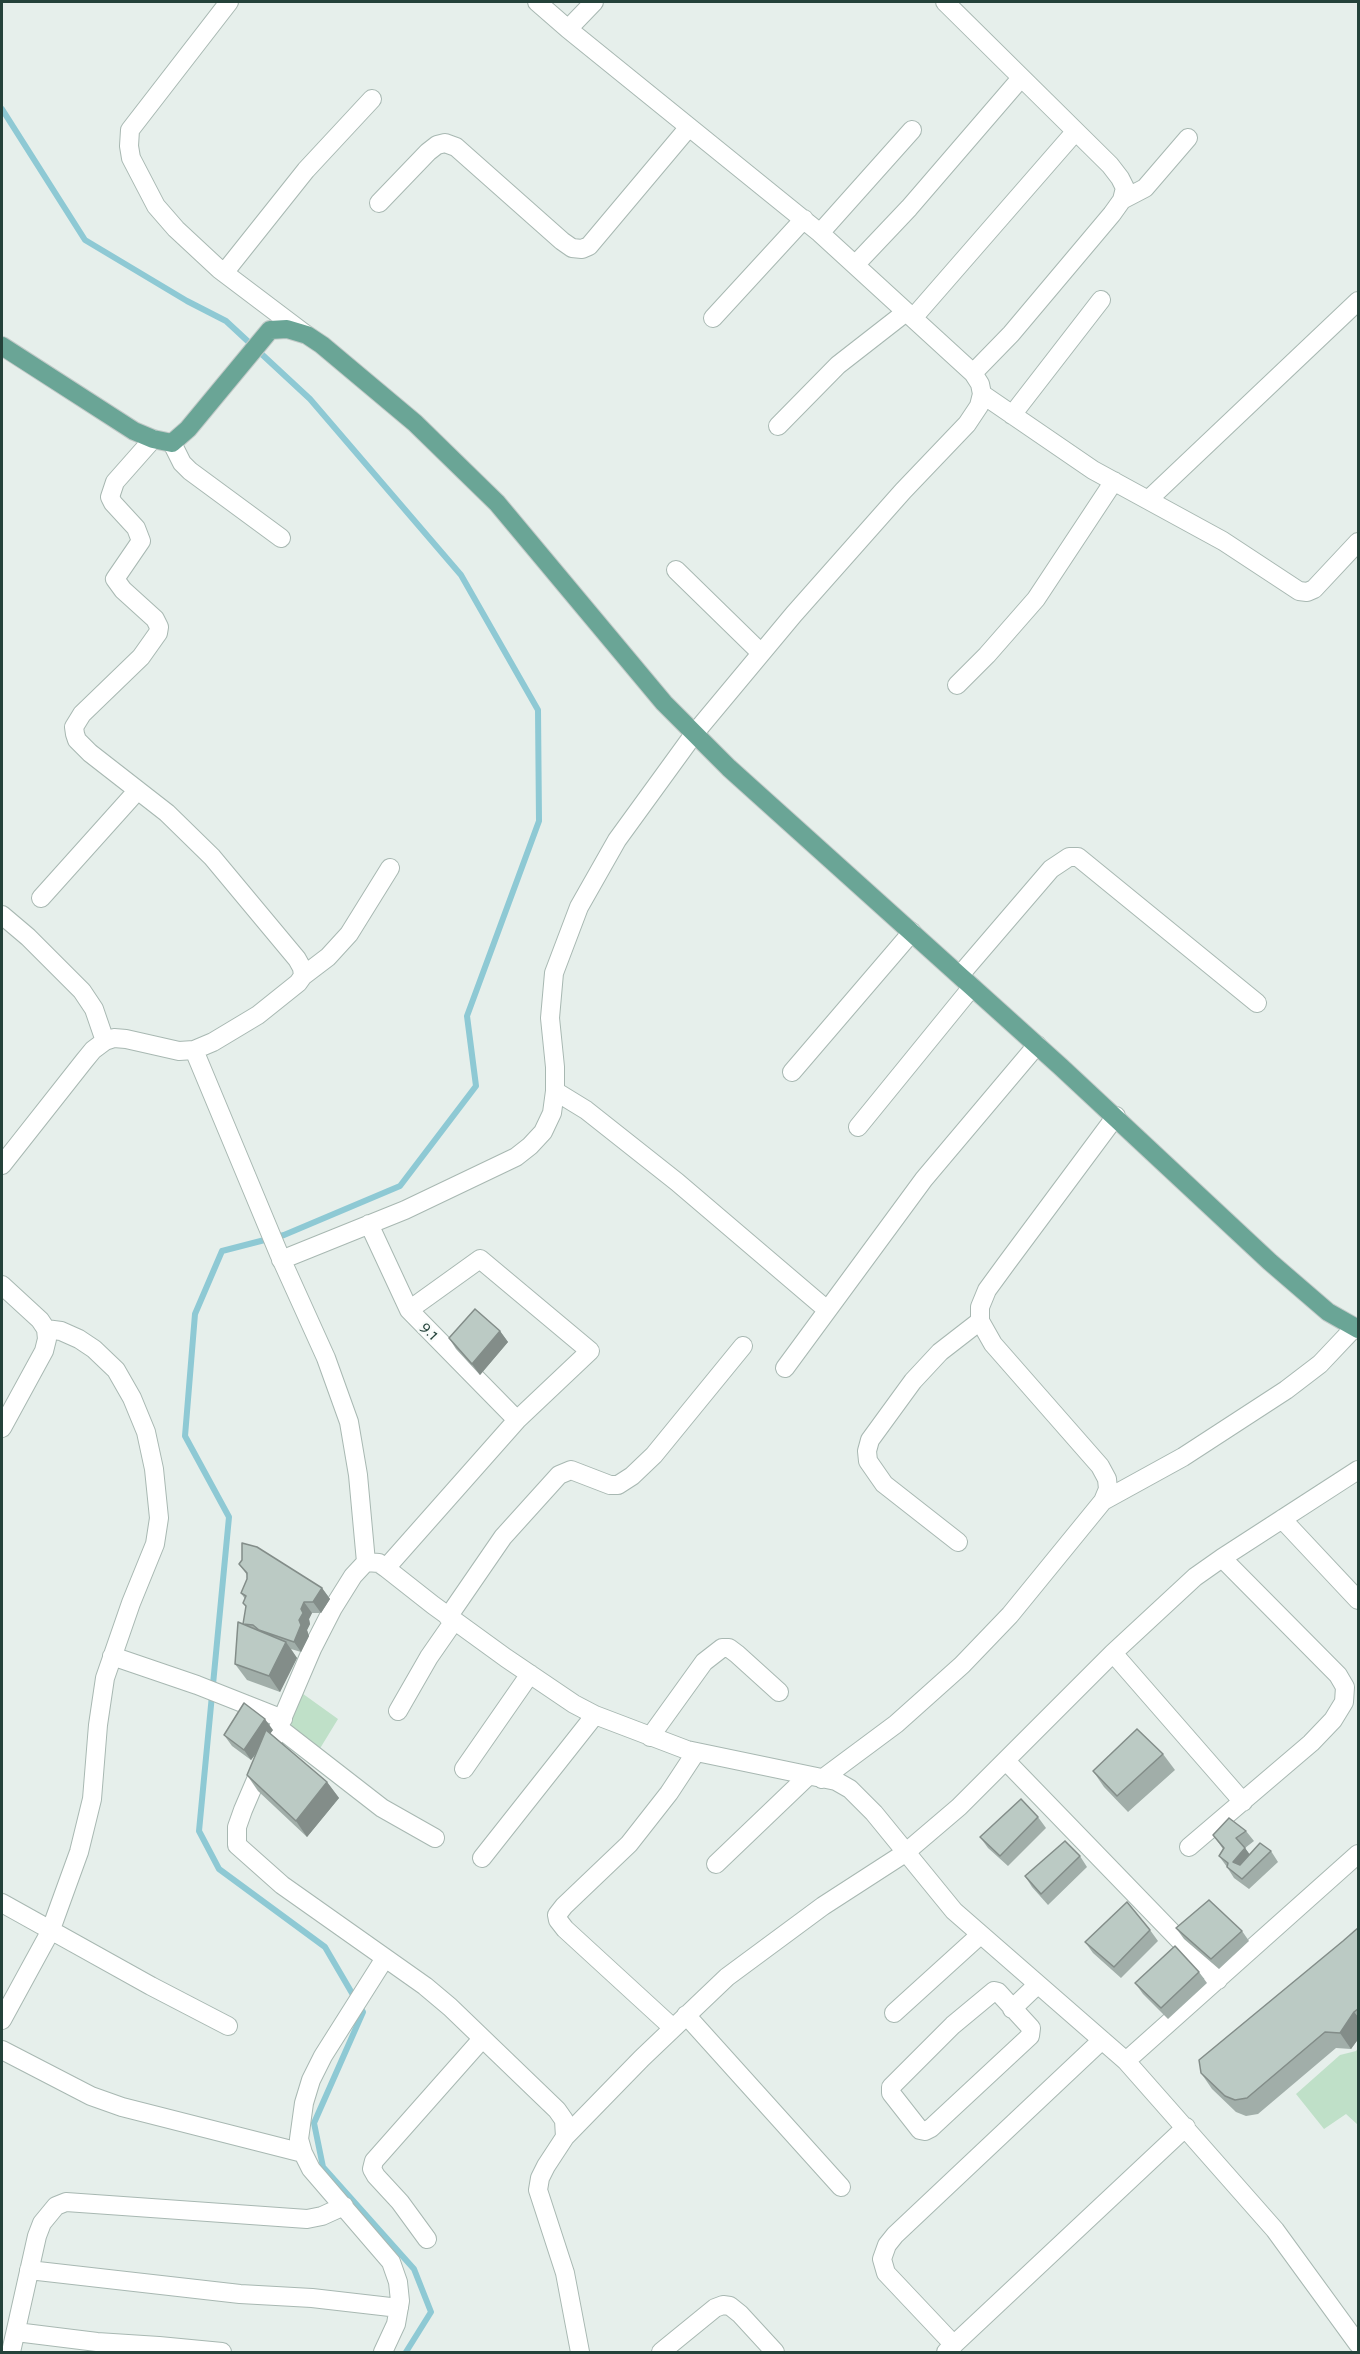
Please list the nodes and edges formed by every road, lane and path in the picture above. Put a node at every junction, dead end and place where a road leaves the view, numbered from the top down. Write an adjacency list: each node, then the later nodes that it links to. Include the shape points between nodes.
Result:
1 (229, 2): 17 (street, via 130,130 129,146 131,158 156,206 194,248)
2 (537, 2): 5 (street)
3 (594, 2): 5 (street)
4 (945, 2): 6 (street)
5 (568, 29): 8 (street)
6 (1021, 78): 10 (street); 16 (street)
7 (372, 99): 17 (street, via 306,170)
8 (689, 127): 13 (street, via 589,246 582,249 562,242 456,147 445,143 428,152); 14 (street)
9 (912, 130): 15 (street)
10 (1075, 132): 12 (street, via 1120,178 1125,188); 20 (street)
11 (1188, 138): 12 (street, via 1145,188)
12 (1122, 200): 24 (street, via 1011,334)
13 (379, 203)
14 (804, 219): 15 (street); 21 (street)
15 (820, 233): 16 (street)
16 (855, 265): 20 (street)
17 (224, 273): 22 (street)
18 (1101, 300): 26 (street)
19 (1359, 302): 31 (street)
20 (909, 315): 24 (street); 27 (street, via 838,365)
21 (713, 318)
22 (306, 335): 29 (main road, via 287,328 270,330); 37 (main road, via 341,359 416,423 497,503)
23 (2, 346): 28 (main road, via 114,419)
24 (973, 373): 25 (street)
25 (982, 394): 26 (street); 35 (street, via 968,424 844,556)
26 (1012, 415): 30 (street)
27 (778, 426)
28 (153, 439): 29 (main road); 38 (street, via 120,476 110,496 136,528 141,541 116,579 155,619 158,633 141,657 82,714 74,727 83,747)
29 (172, 443): 32 (street, via 190,471)
30 (1114, 481): 31 (street); 36 (street, via 1036,598)
31 (1148, 500): 33 (street, via 1223,541 1299,591 1314,589)
32 (281, 538)
33 (1359, 542)
34 (676, 570): 35 (street)
35 (762, 653): 37 (street)
36 (957, 685)
37 (694, 734): 42 (main road); 50 (street, via 617,840 565,940 550,995)
38 (137, 791): 40 (street); 43 (street, via 191,835 227,874 297,959)
39 (390, 868): 43 (street, via 349,934)
40 (41, 898)
41 (2, 915): 46 (street, via 82,991 94,1009)
42 (912, 932): 44 (main road); 49 (street)
43 (303, 976): 48 (street, via 258,1015)
44 (966, 981): 45 (street, via 1051,869 1069,857 1078,857); 47 (main road); 52 (street)
45 (1257, 1003)
46 (105, 1041): 48 (street, via 126,1039 179,1051); 53 (street, via 93,1050)
47 (1037, 1045): 51 (main road); 57 (street, via 924,1179)
48 (194, 1050): 55 (street)
49 (792, 1072)
50 (555, 1091): 54 (street, via 552,1113 543,1132 523,1152); 57 (street, via 586,1110 676,1182)
51 (1116, 1116): 59 (street, via 987,1290 980,1307); 60 (main road, via 1270,1262 1328,1312)
52 (858, 1127)
53 (2, 1165)
54 (369, 1224): 55 (street); 58 (street, 9.1)
55 (280, 1257): 71 (street, via 326,1358 349,1422)
56 (2, 1285): 61 (street)
57 (826, 1309): 63 (street)
58 (409, 1310): 64 (street, 9.1); 64 (street, via 480,1259 590,1351)
59 (980, 1321): 67 (street, via 993,1344 1100,1466 1108,1489); 69 (street, via 940,1352 913,1381 888,1411 867,1451 868,1461 884,1484)
60 (1357, 1328): 67 (street, via 1320,1364 1269,1402 1183,1457)
61 (46, 1329): 65 (street, via 44,1351); 76 (street, via 79,1339 116,1370 146,1432 154,1469 159,1518 156,1544)
62 (743, 1346): 74 (street, via 654,1455 632,1476 618,1485 610,1485 571,1470 559,1475 503,1536)
63 (785, 1368)
64 (517, 1420): 72 (street)
65 (2, 1428)
66 (1359, 1470): 68 (street)
67 (1103, 1501): 86 (street, via 969,1659 896,1724)
68 (1281, 1519): 70 (street); 73 (street)
69 (958, 1542)
70 (1222, 1557): 75 (street); 87 (street, via 1338,1675 1345,1687 1344,1702 1333,1720)
71 (366, 1562): 72 (street); 81 (street, via 333,1608)
72 (386, 1568): 74 (street)
73 (1359, 1600)
74 (451, 1619): 77 (street); 79 (street)
75 (1113, 1653): 84 (street); 87 (street)
76 (112, 1656): 81 (street, via 252,1706); 95 (street, via 98,1725 92,1799 79,1852)
77 (530, 1674): 80 (street); 85 (street)
78 (779, 1692): 82 (street, via 737,1654 722,1648 704,1662)
79 (398, 1712)
80 (595, 1715): 82 (street); 92 (street)
81 (281, 1723): 88 (street, via 382,1808); 97 (street, via 243,1810 237,1827 237,1845 282,1885)
82 (650, 1737): 83 (street)
83 (696, 1752): 86 (street); 105 (street, via 629,1844 557,1916 565,1929)
84 (1006, 1761): 90 (street, via 960,1807); 98 (street)
85 (464, 1769)
86 (815, 1777): 90 (street, via 836,1781 860,1797); 93 (street)
87 (1243, 1802): 89 (street)
88 (435, 1838)
89 (1189, 1847)
90 (905, 1853): 96 (street); 102 (street, via 777,1939)
91 (1359, 1854): 98 (street)
92 (482, 1858)
93 (716, 1864)
94 (2, 1903): 95 (street)
95 (50, 1932): 103 (street); 104 (street)
96 (980, 1935): 99 (street); 101 (street)
97 (385, 1958): 106 (street, via 425,1986); 112 (street, via 311,2080 300,2124)
98 (1218, 1980): 109 (street)
99 (1036, 1984): 100 (street); 107 (street)
100 (1012, 2009): 100 (street, via 998,1992 991,1992 891,2087 891,2093 920,2130 931,2128 1030,2036 1031,2028)
101 (894, 2013)
102 (686, 2015): 105 (street); 113 (street)
103 (2, 2020)
104 (228, 2026)
105 (673, 2028): 111 (street)
106 (482, 2039): 111 (street, via 557,2110 564,2120); 115 (street, via 374,2161 372,2169 376,2176)
107 (1102, 2040): 109 (street); 120 (street, via 887,2245 882,2259 886,2273)
108 (2, 2050): 112 (street, via 91,2096 122,2107)
109 (1126, 2061): 110 (street)
110 (1186, 2127): 119 (street, via 1275,2230); 120 (street)
111 (565, 2138): 124 (street, via 546,2166 538,2190 565,2273)
112 (303, 2153): 114 (street, via 311,2169)
113 (841, 2187)
114 (344, 2206): 116 (street, via 307,2219 66,2202 56,2205 42,2223); 117 (street, via 391,2262 398,2282)
115 (427, 2239)
116 (29, 2270): 117 (street); 118 (street)
117 (399, 2308): 123 (street)
118 (16, 2332): 121 (street); 122 (street)
119 (1359, 2344)
120 (950, 2349)
121 (11, 2352)
122 (222, 2352)
123 (383, 2352)
124 (580, 2352)
125 (661, 2352): 126 (street, via 723,2305 740,2314)
126 (775, 2352)

